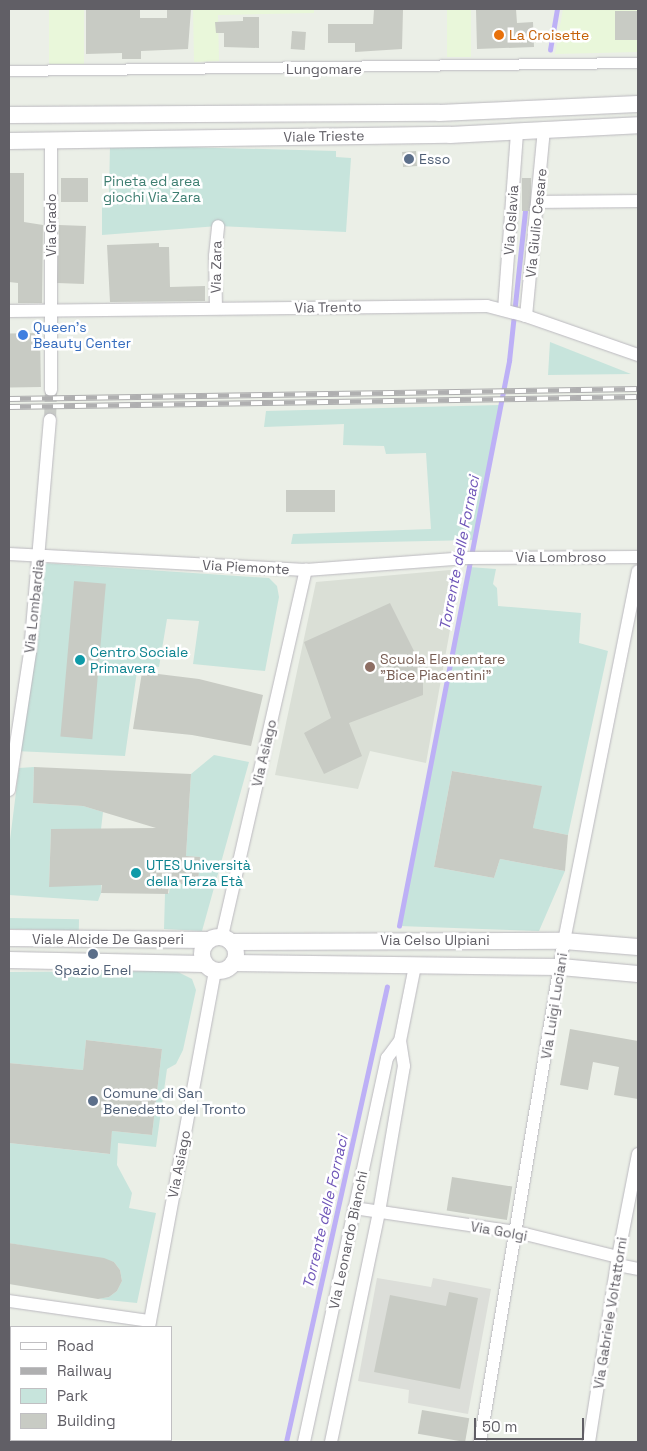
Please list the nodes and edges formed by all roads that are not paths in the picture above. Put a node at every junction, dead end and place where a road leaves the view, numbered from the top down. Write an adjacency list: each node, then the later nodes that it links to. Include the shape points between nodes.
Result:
1 (638, 63): 2 (street, Lungomare)
2 (9, 71)
3 (638, 104): 4 (street, Viale Trieste, via 439,113)
4 (9, 114)
5 (638, 125): 6 (street, Viale Trieste)
6 (544, 129): 7 (street, Viale Trieste); 11 (street, Via Giulio Cesare)
7 (517, 131): 9 (street, Viale Trieste, via 218,144); 15 (street, Via Oslavia)
8 (9, 141): 9 (street, Viale Trieste)
9 (51, 141): 14 (street, Via Grado)
10 (638, 201): 11 (street)
11 (538, 202): 17 (street, Via Giulio Cesare)
12 (218, 226): 13 (street, Via Zara)
13 (216, 308): 14 (street, Via Trento); 15 (street, Via Trento, via 471,305)
14 (51, 310): 16 (street, Via Trento); 19 (street)
15 (504, 310): 17 (street, Via Trento)
16 (9, 311)
17 (526, 316): 18 (street, Via Trento)
18 (638, 355)
19 (51, 390)
20 (50, 420): 22 (street, Via Lombardia)
21 (9, 554): 22 (street, Via Piemonte)
22 (40, 556): 25 (street, Via Piemonte); 27 (street, Via Lombardia, via 30,652)
23 (638, 557): 24 (street, Via Lombroso)
24 (483, 558): 25 (street, Via Piemonte)
25 (306, 570): 29 (street, Via Asiago)
26 (638, 571): 30 (street, Via Luigi Luciani)
27 (9, 790)
28 (9, 938): 29 (street, Viale Alcide De Gasperi)
29 (220, 939): 30 (street, Via Celso Ulpiani); 33 (street, via 236,952); 36 (street, via 201,952)
30 (564, 941): 31 (street, Via Celso Ulpiani); 35 (street, Via Luigi Luciani)
31 (638, 947)
32 (9, 960): 36 (street, Viale Alcide De Gasperi)
33 (233, 963): 34 (street, Via Celso Ulpiani); 36 (street, via 225,970)
34 (415, 966): 35 (street, Via Celso Ulpiani); 38 (street, Via Leonardo Bianchi)
35 (562, 967): 37 (street, Via Celso Ulpiani); 43 (street, Via Luigi Luciani)
36 (210, 968): 47 (street, Via Asiago)
37 (638, 974)
38 (400, 1041): 41 (street, Via Leonardo Bianchi, via 387,1058); 42 (street, Via Leonardo Bianchi, via 404,1066)
39 (638, 1154): 40 (street, Via Gabriele Voltattorni)
40 (636, 1174): 44 (street, Via Gabriele Voltattorni)
41 (354, 1208): 42 (street, Via Golgi); 48 (street, Via Leonardo Bianchi)
42 (379, 1212): 43 (street, Via Golgi); 49 (street, Via Leonardo Bianchi)
43 (517, 1232): 44 (street, Via Golgi); 50 (street, Via Luigi Luciani)
44 (618, 1261): 45 (street, Via Golgi); 51 (street, Via Gabriele Voltattorni)
45 (638, 1269)
46 (9, 1301): 47 (street)
47 (149, 1324)
48 (304, 1442)
49 (331, 1442)
50 (480, 1442)
51 (589, 1442)

